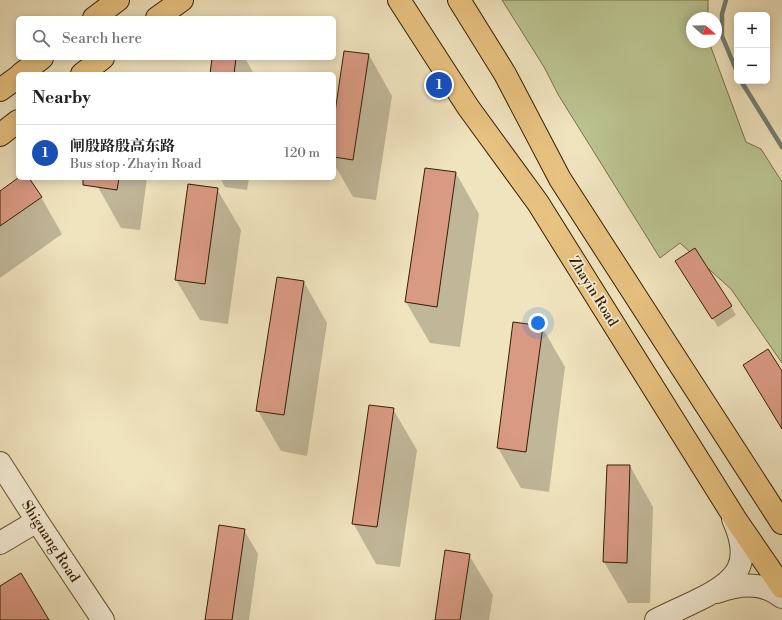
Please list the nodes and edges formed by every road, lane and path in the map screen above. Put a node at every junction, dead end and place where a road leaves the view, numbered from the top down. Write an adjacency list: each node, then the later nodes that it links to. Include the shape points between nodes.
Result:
1 (118, 0): 5 (main road)
2 (182, 0): 6 (main road)
3 (459, 0): 18 (main road, via 505,74 560,179)
4 (403, 4): 16 (main road, Zhayin Road, via 468,108 538,203)
5 (97, 16)
6 (160, 16)
7 (39, 60): 9 (main road)
8 (100, 60): 10 (main road)
9 (24, 72)
10 (85, 72)
11 (16, 78): 12 (main road)
12 (0, 90)
13 (16, 123): 14 (main road)
14 (0, 135)
15 (0, 462): 17 (street, Shiguang Road)
16 (724, 498): 20 (main road, Zhayin Road); 21 (street, via 738,530 742,545 741,561 735,576 722,588)
17 (37, 521): 19 (street); 23 (street, Shiguang Road)
18 (782, 523)
19 (0, 543)
20 (782, 587)
21 (707, 596): 22 (street, via 729,588 748,585 768,589); 24 (street)
22 (782, 597)
23 (103, 620)
24 (656, 620)

